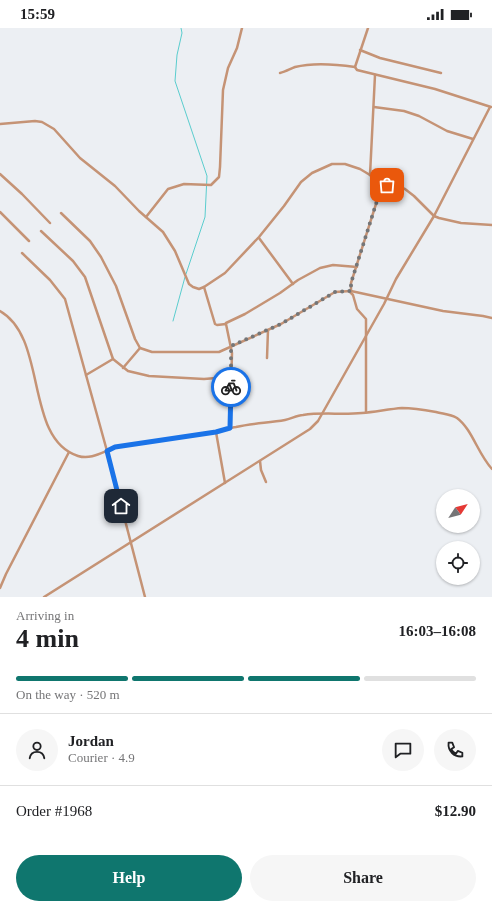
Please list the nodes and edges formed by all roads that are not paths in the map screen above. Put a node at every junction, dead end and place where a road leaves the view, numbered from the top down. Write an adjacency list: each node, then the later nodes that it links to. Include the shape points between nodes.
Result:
1 (242, 28): 18 (street, via 223,90 218,177 211,185 184,184 168,189)
2 (368, 28): 3 (street)
3 (360, 50): 4 (street); 6 (street, via 391,62)
4 (355, 67): 5 (street, via 317,64 294,67); 7 (street, via 357,70)
5 (280, 73)
6 (441, 73)
7 (375, 75): 8 (street); 9 (street, via 435,89)
8 (374, 106): 11 (street, via 419,116 447,131); 13 (street)
9 (491, 107): 11 (street)
10 (0, 124): 18 (street, via 35,121 51,127 80,158 121,191)
11 (473, 139): 17 (street)
12 (0, 174): 19 (street)
13 (370, 175): 14 (street); 22 (street, via 345,164 332,164 312,173 301,182)
14 (382, 185): 17 (street, via 405,189); 25 (street)
15 (0, 212): 23 (street)
16 (60, 213): 36 (street, via 90,241 102,257)
17 (434, 216): 20 (street, via 451,222); 29 (street)
18 (146, 217): 27 (street, via 170,242 189,284 199,289)
19 (50, 223)
20 (492, 225)
21 (41, 231): 38 (street, via 85,277)
22 (258, 238): 26 (street); 27 (street, via 225,273)
23 (29, 241)
24 (22, 253): 41 (street, via 65,298)
25 (357, 268): 26 (street, via 343,265 326,266); 28 (street)
26 (292, 284): 32 (street)
27 (204, 287): 32 (street, via 215,324)
28 (350, 291): 29 (street); 33 (street, via 335,292); 34 (street, via 357,309 366,319)
29 (387, 298): 31 (street, via 443,311); 34 (street)
30 (0, 311): 47 (street, via 20,333 53,438)
31 (492, 318)
32 (225, 324): 35 (street)
33 (268, 330): 35 (street); 37 (street)
34 (366, 336): 42 (street); 43 (street)
35 (231, 346): 36 (street, via 213,353 152,352); 40 (street)
36 (140, 348): 39 (street)
37 (267, 358)
38 (113, 359): 39 (street); 41 (street)
39 (123, 368): 40 (street, via 134,373 182,379 216,378)
40 (231, 374): 44 (street)
41 (86, 375): 46 (street)
42 (366, 412): 43 (street); 49 (street, via 403,408 456,418 464,424 481,456)
43 (323, 413): 44 (street); 48 (street, via 310,429)
44 (230, 428): 45 (street)
45 (216, 432): 46 (street, via 115,447); 51 (street)
46 (107, 451): 47 (street, via 87,457); 52 (street)
47 (69, 452): 53 (street)
48 (260, 460): 50 (street); 51 (street)
49 (492, 469)
50 (266, 482)
51 (225, 483): 52 (street)
52 (130, 542): 54 (street); 55 (street)
53 (0, 588)
54 (44, 597)
55 (145, 597)

